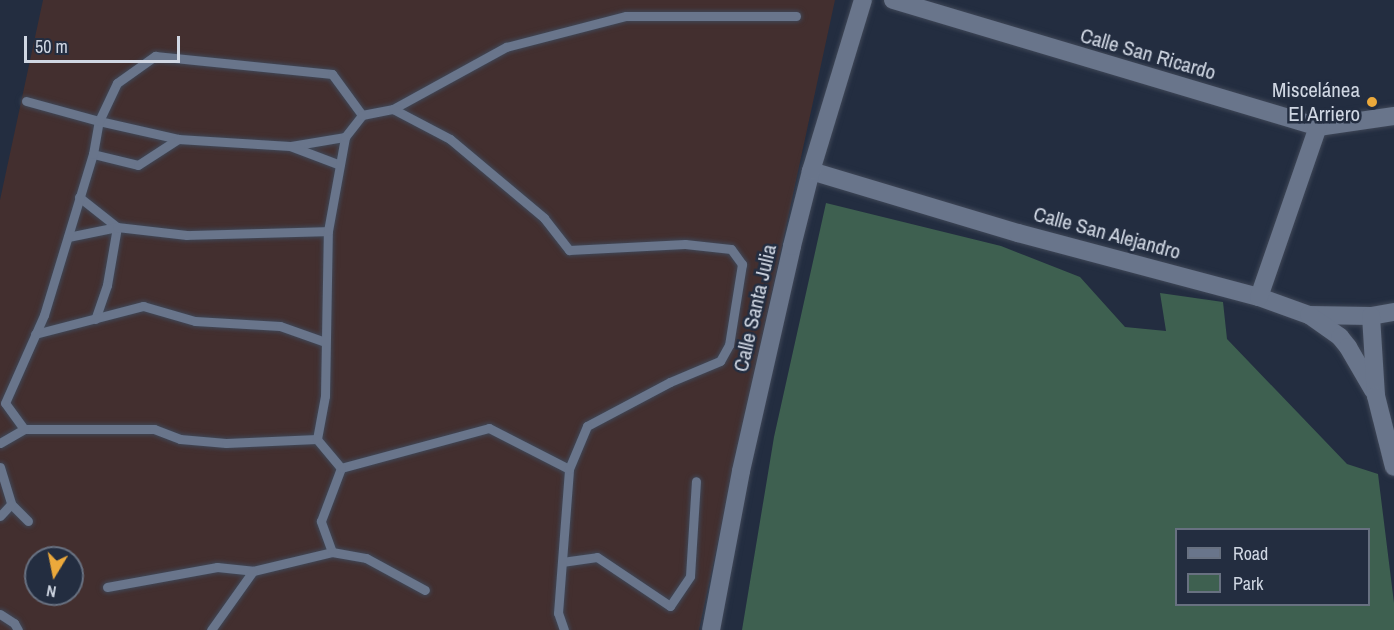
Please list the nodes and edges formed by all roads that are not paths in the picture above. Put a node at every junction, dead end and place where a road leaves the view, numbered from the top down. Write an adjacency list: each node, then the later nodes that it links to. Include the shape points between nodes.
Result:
1 (863, 0): 15 (street, Calle Santa Julia)
2 (893, 0): 9 (street, Calle San Ricardo)
3 (796, 16): 5 (lane, via 626,16 506,46)
4 (26, 101): 8 (lane)
5 (393, 109): 6 (lane); 34 (lane, via 450,139 544,218 569,250 685,244 731,249 742,264 729,345 720,361 670,382 587,426)
6 (362, 115): 8 (lane, via 333,74 155,56 117,83); 10 (lane)
7 (1394, 116): 9 (street, Calle San Ricardo)
8 (99, 121): 11 (lane); 13 (lane)
9 (1318, 127): 20 (street)
10 (345, 137): 12 (lane); 14 (lane)
11 (178, 139): 12 (lane); 13 (lane, via 138,165)
12 (290, 146): 14 (lane)
13 (93, 154): 16 (lane)
14 (340, 165): 18 (lane)
15 (811, 171): 20 (street, Calle San Alejandro, via 1029,236); 48 (street, Calle Santa Julia, via 741,471)
16 (79, 197): 17 (lane); 19 (lane)
17 (117, 227): 18 (lane, via 187,235); 19 (lane); 24 (lane)
18 (328, 231): 26 (lane)
19 (68, 237): 25 (lane, via 45,315)
20 (1259, 297): 22 (street, Calle San Alejandro)
21 (1394, 312): 23 (street, Calle San Alejandro)
22 (1309, 315): 23 (street, Calle San Alejandro); 27 (street, via 1340,337)
23 (1371, 316): 27 (street)
24 (95, 318): 25 (lane); 26 (lane, via 142,306 195,321 280,326)
25 (34, 334): 28 (lane, via 5,403)
26 (324, 342): 29 (lane, via 325,396)
27 (1376, 396): 32 (street)
28 (24, 429): 29 (lane, via 154,429 180,439 226,443); 30 (lane)
29 (317, 439): 33 (lane)
30 (0, 443)
31 (0, 467): 36 (lane)
32 (1393, 467)
33 (341, 468): 34 (lane, via 489,428); 39 (lane, via 321,521)
34 (568, 469): 40 (lane)
35 (696, 481): 40 (lane, via 690,576 670,606 597,557)
36 (11, 504): 37 (lane); 38 (lane)
37 (0, 516)
38 (28, 520)
39 (332, 552): 41 (lane); 43 (lane, via 366,558)
40 (562, 562): 47 (lane, via 558,613)
41 (253, 571): 42 (lane, via 217,567); 46 (lane)
42 (107, 587)
43 (425, 590)
44 (0, 614): 45 (lane, via 14,622)
45 (18, 630)
46 (211, 630)
47 (564, 630)
48 (711, 630)

